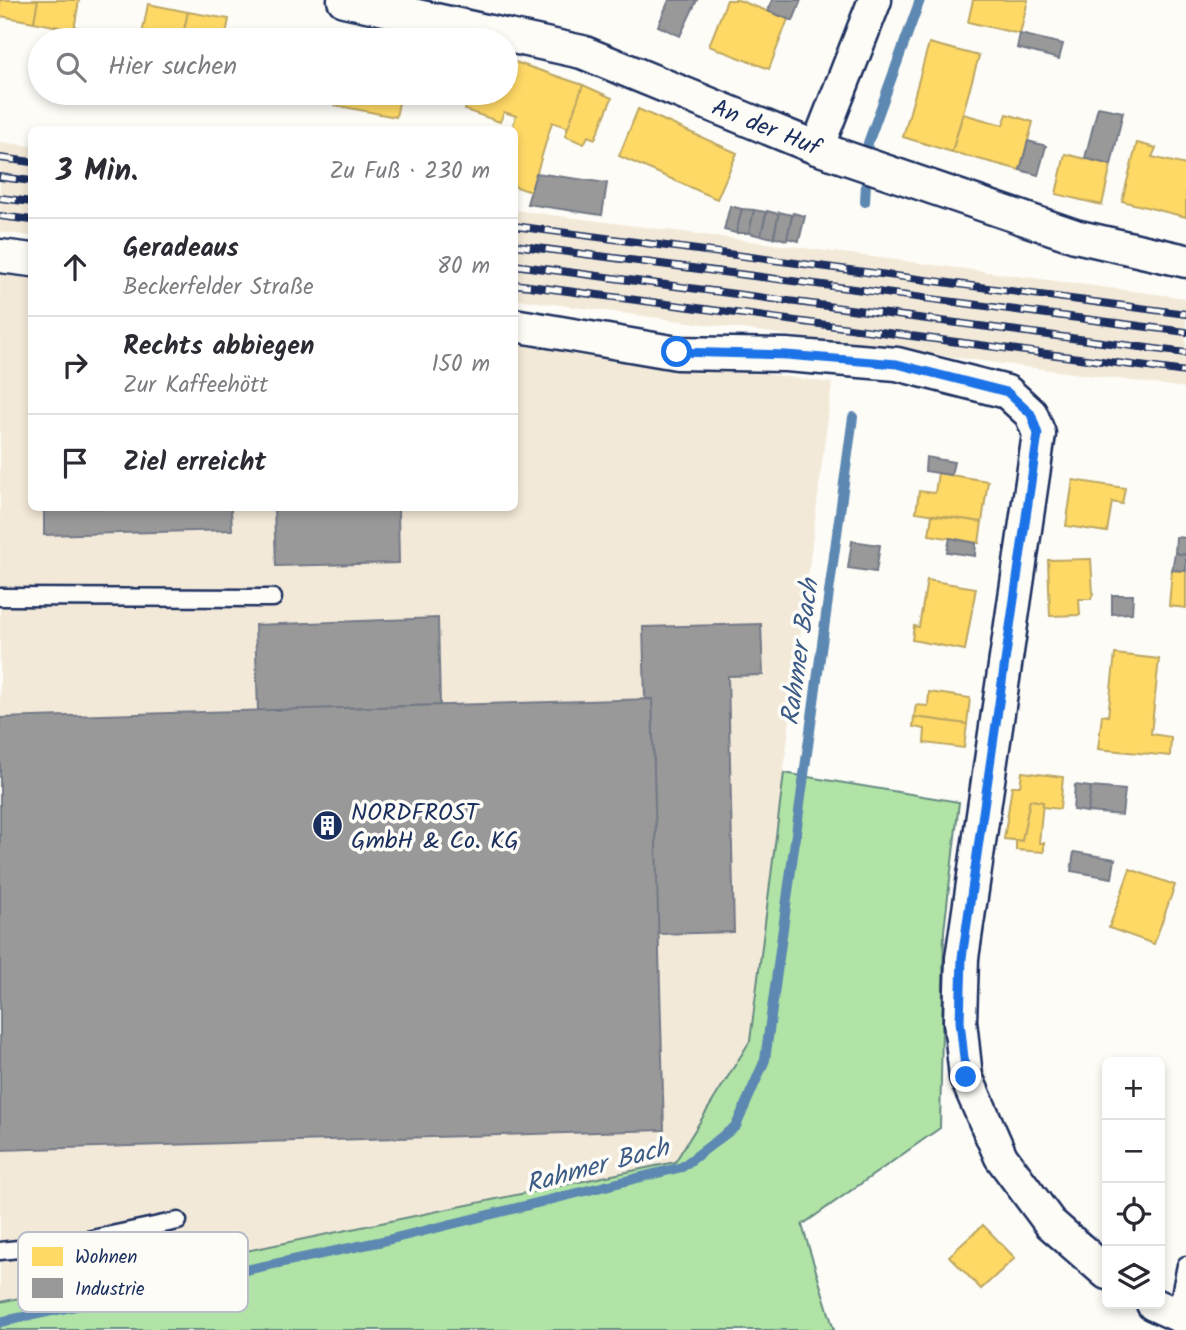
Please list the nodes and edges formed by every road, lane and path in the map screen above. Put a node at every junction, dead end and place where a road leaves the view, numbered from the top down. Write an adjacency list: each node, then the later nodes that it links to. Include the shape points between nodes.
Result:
1 (344, 0): 3 (street, An der Huf)
2 (875, 0): 5 (street)
3 (472, 28)
4 (518, 38): 5 (street, An der Huf, via 582,52)
5 (817, 148): 8 (street, An der Huf, via 1075,236)
6 (0, 256): 7 (street)
7 (28, 260)
8 (1186, 261)
9 (518, 326): 17 (street, via 677,352 897,364 1007,392 1031,414 1038,434 962,958 960,1021 966,1077 1001,1157 1050,1223)
10 (0, 597): 11 (lane)
11 (273, 598)
12 (178, 1222): 13 (lane)
13 (130, 1232)
14 (18, 1249): 15 (lane)
15 (0, 1251)
16 (1186, 1265): 18 (lane)
17 (1102, 1269)
18 (1172, 1313)

